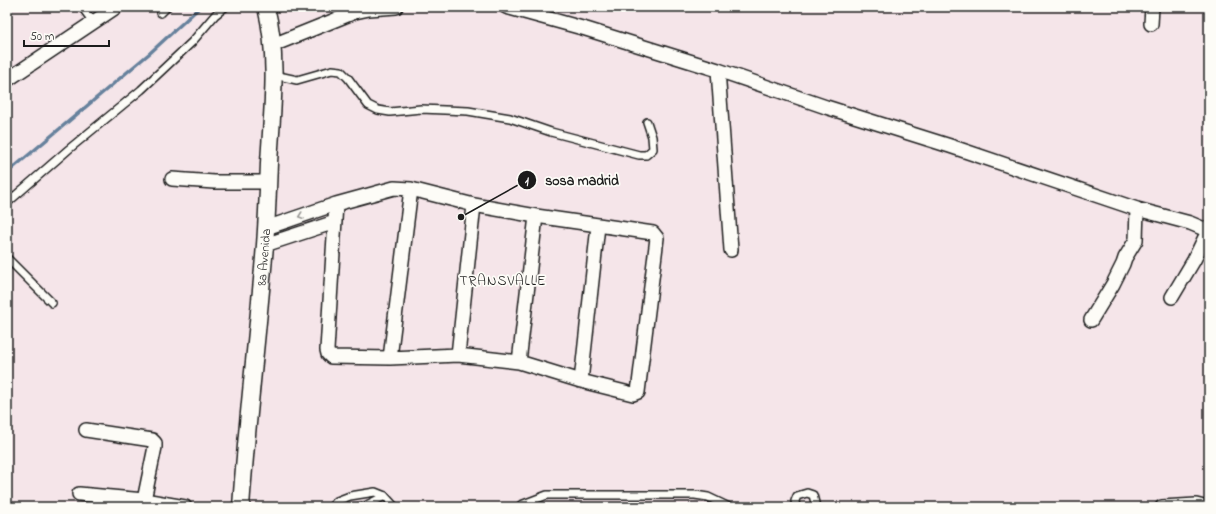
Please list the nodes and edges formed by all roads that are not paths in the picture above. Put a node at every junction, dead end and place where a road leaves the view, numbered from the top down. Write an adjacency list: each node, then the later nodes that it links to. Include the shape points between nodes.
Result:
1 (82, 7): 9 (lane)
2 (116, 7): 9 (street)
3 (225, 7): 19 (lane, via 215,14 192,42 141,90)
4 (382, 7): 5 (street); 11 (street, via 355,12)
5 (396, 7)
6 (506, 7): 12 (street)
7 (1152, 7): 10 (street)
8 (270, 8): 11 (street, 8a Avenida)
9 (94, 22): 14 (street)
10 (1152, 24)
11 (273, 46): 13 (street, 8a Avenida)
12 (718, 70): 22 (street); 29 (street)
13 (274, 75): 15 (lane, via 297,80 332,70 341,71 368,105 378,110 468,111 510,118 551,132 639,155 646,155 653,149 652,137); 17 (street, 8a Avenida)
14 (7, 80)
15 (646, 122)
16 (172, 179): 17 (street)
17 (268, 182): 26 (street, 8a Avenida)
18 (411, 189): 20 (street, via 394,188); 21 (street); 35 (street)
19 (7, 203)
20 (336, 204): 24 (street); 26 (street, one-way to 26)
21 (474, 205): 23 (street); 34 (street)
22 (1137, 209): 27 (street, via 1190,223); 33 (street, via 1136,240)
23 (536, 216): 25 (street); 36 (street)
24 (334, 222): 28 (street); 35 (street, via 328,354 331,357)
25 (598, 226): 37 (street); 37 (street, via 654,233 657,238 638,392 633,394)
26 (266, 228): 28 (street, 8a Avenida)
27 (1209, 231): 31 (street)
28 (265, 245): 43 (street, 8a Avenida, via 246,430)
29 (731, 250)
30 (7, 258): 32 (lane)
31 (1172, 297)
32 (52, 303)
33 (1090, 320)
34 (458, 355): 35 (street); 36 (street)
35 (390, 358)
36 (519, 362): 37 (street)
37 (581, 381)
38 (86, 430): 41 (street, via 152,440 155,443)
39 (79, 494): 41 (street)
40 (385, 496): 44 (lane, via 375,492 350,496 337,501); 45 (lane); 46 (lane)
41 (144, 500): 42 (street)
42 (185, 507)
43 (241, 507)
44 (331, 507)
45 (359, 507)
46 (395, 507)
47 (519, 507): 48 (lane, via 548,495 695,495 708,497)
48 (730, 507)
49 (796, 507): 50 (lane, via 797,496 807,493 813,495)
50 (816, 507)
51 (1162, 507): 52 (street)
52 (1204, 507)

